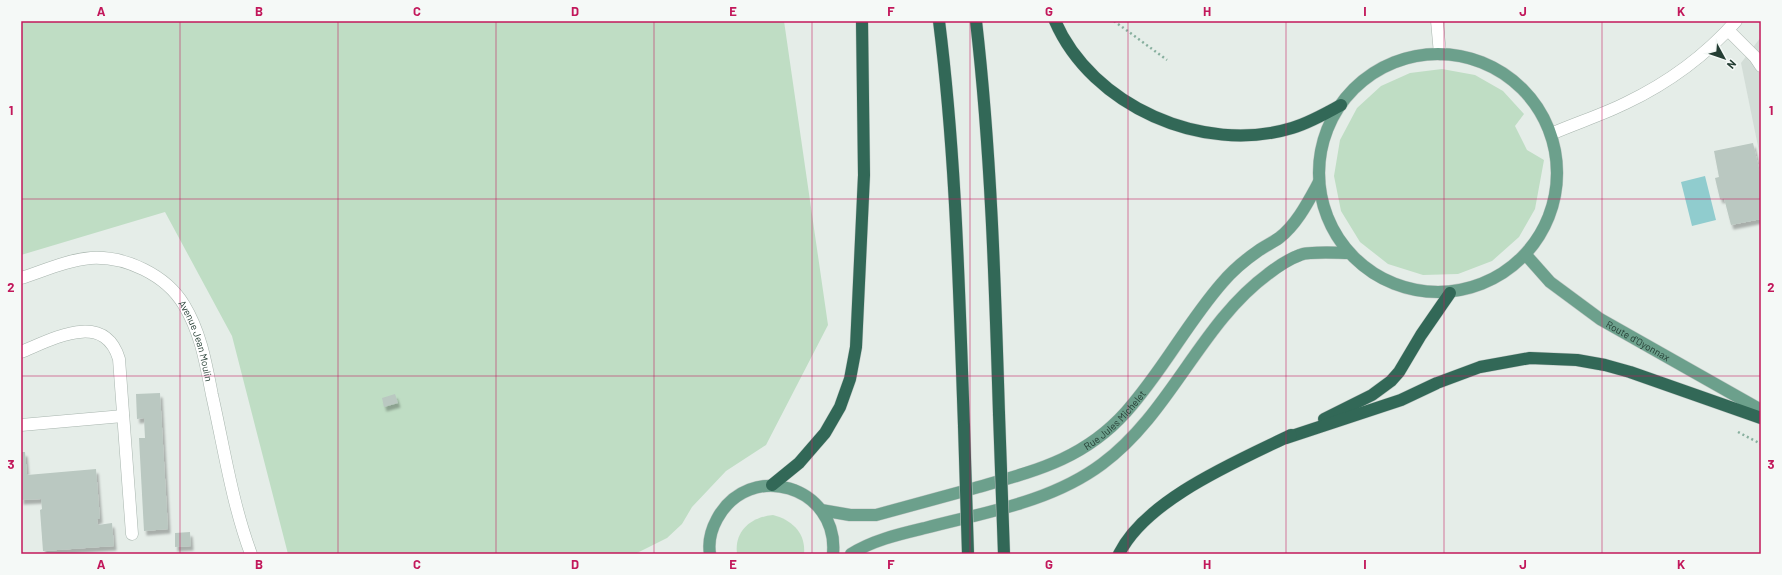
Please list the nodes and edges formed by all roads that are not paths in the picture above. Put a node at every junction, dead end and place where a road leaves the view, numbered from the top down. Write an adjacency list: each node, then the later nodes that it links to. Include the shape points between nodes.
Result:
1 (862, 21): 22 (highway, via 864,175 856,347 850,379 840,407 825,433 799,463)
2 (939, 21): 29 (highway, bridge, via 952,151 958,252)
3 (976, 21): 30 (highway, bridge, via 994,249)
4 (1055, 21): 9 (highway, via 1066,43 1081,62 1111,91 1148,113 1194,131 1234,135 1270,133 1312,121)
5 (1437, 21): 7 (street)
6 (1732, 25): 8 (street); 10 (street, via 1701,56 1662,84 1625,104)
7 (1440, 54): 9 (main road, via 1416,54 1374,70 1355,86); 10 (main road, via 1476,59 1508,76 1525,89 1547,121)
8 (1761, 66)
9 (1341, 105): 11 (main road, via 1329,123 1323,142)
10 (1552, 134): 13 (main road, via 1558,166 1555,198 1544,228)
11 (1319, 182): 12 (main road, via 1324,211); 23 (main road, Rue Jules Michelet, via 1287,231 1238,267 1208,300 1126,412 1080,450 1038,470 876,515 850,515)
12 (1348, 253): 15 (main road, via 1376,276 1410,290); 28 (main road, via 1300,254 1251,287 1228,311 1157,409 1132,438 1102,464 1077,480 1038,498 894,536)
13 (1526, 255): 15 (main road, via 1503,274 1476,287); 17 (main road, Route d'Oyonnax, via 1550,282 1600,320)
14 (21, 278): 25 (street, Avenue Jean Moulin, via 69,262 106,258 135,266 163,281 173,291 184,305 199,336 234,498)
15 (1450, 293): 21 (highway, via 1399,372 1384,388)
16 (21, 352): 18 (street, via 83,330 95,332 107,339 115,346 119,359)
17 (1761, 410)
18 (123, 416): 20 (street); 24 (street)
19 (1761, 418): 21 (highway, via 1638,374 1605,365 1578,360 1530,358 1480,367 1401,400)
20 (21, 425)
21 (1286, 438): 31 (highway, via 1208,478 1166,504 1140,525)
22 (772, 485): 23 (main road, via 799,492); 26 (main road, via 747,490 735,496 722,510 712,526)
23 (821, 510): 27 (main road, via 832,537)
24 (132, 534)
25 (251, 554)
26 (710, 554)
27 (832, 554)
28 (851, 554)
29 (968, 554)
30 (1004, 554)
31 (1119, 554)

